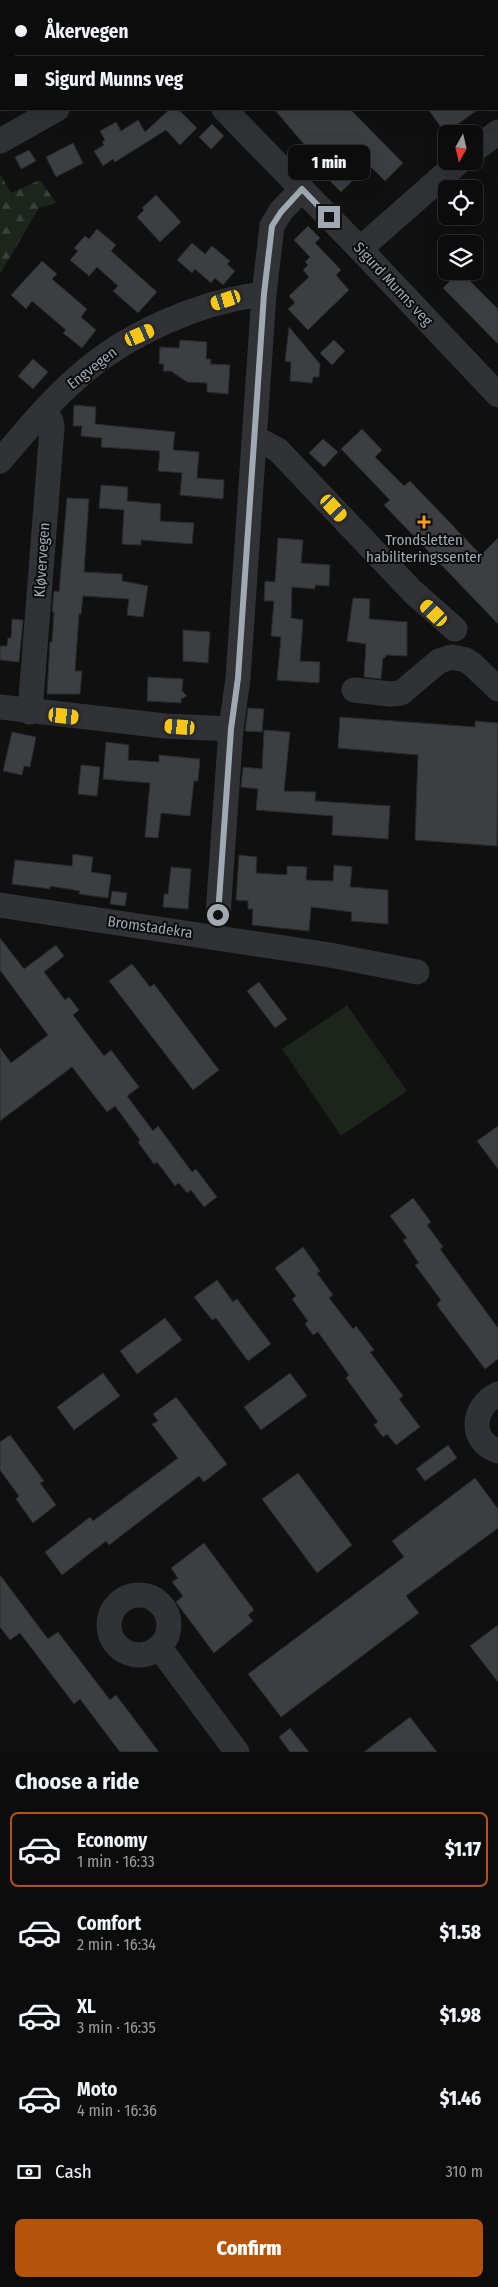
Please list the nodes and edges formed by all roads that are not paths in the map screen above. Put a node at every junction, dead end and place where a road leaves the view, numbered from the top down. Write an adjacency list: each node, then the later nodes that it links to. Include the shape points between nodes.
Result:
1 (55, 110): 4 (street)
2 (225, 110): 7 (street, Sigurd Munns veg)
3 (498, 132): 5 (street)
4 (0, 141)
5 (483, 143)
6 (450, 170): 8 (street)
7 (302, 189): 8 (street, Sigurd Munns veg); 9 (street, via 272,226)
8 (360, 249): 10 (street, Sigurd Munns veg)
9 (264, 294): 11 (street, Engvegen, via 219,302 140,335 78,376); 12 (street)
10 (498, 395)
11 (44, 411): 13 (street, Engvegen); 18 (street, Kløvervegen, via 52,428)
12 (254, 443): 14 (street, via 265,443 278,450 413,592); 19 (street, via 238,678)
13 (0, 461)
14 (455, 629)
15 (498, 689): 16 (street, via 466,660 452,657 439,661 401,693)
16 (354, 690)
17 (0, 707): 18 (street)
18 (30, 712): 19 (street, via 165,726)
19 (231, 729): 21 (street)
20 (0, 905): 22 (street, Bromstadekra, via 321,953)
21 (218, 915)
22 (418, 972)
23 (498, 1394): 24 (street, via 482,1406 477,1426 486,1445)
24 (498, 1451)
25 (159, 1647): 26 (street)
26 (237, 1752)

